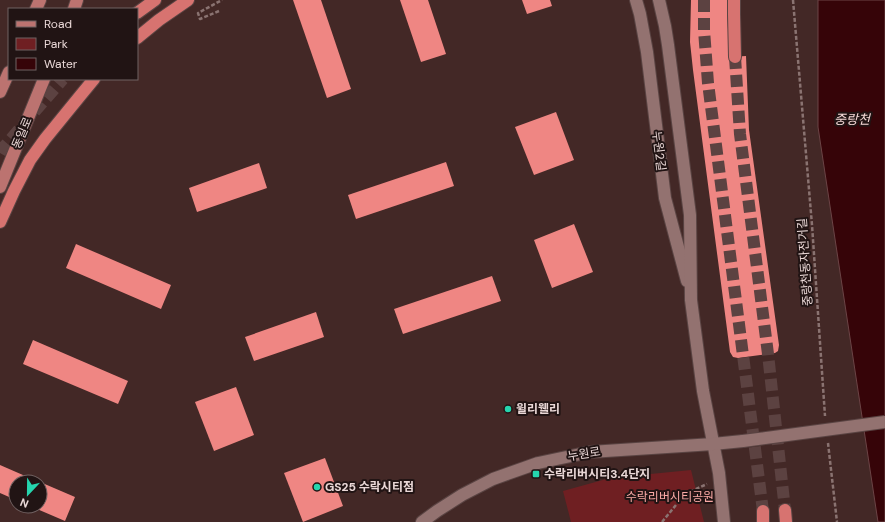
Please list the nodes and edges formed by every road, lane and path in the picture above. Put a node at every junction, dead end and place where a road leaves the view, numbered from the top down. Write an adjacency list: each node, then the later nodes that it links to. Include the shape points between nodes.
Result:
1 (155, 0): 10 (highway)
2 (188, 0): 11 (highway)
3 (222, 0): 8 (path)
4 (636, 0): 19 (street, 누원2길, via 647,52 665,198)
5 (659, 0): 19 (street, 누원2길, via 668,45 690,215)
6 (734, 0): 12 (highway)
7 (793, 0): 20 (path, 중랑천동자전거길)
8 (217, 1): 9 (path, via 198,13 200,19)
9 (219, 11)
10 (138, 12)
11 (138, 37)
12 (735, 57)
13 (8, 74): 16 (main road)
14 (44, 80): 17 (main road, 동일로)
15 (93, 80): 18 (highway, via 30,160)
16 (0, 92)
17 (0, 188)
18 (0, 222)
19 (691, 300): 23 (street, 누원2길)
20 (826, 421)
21 (885, 422): 23 (street, 누원로, bridge)
22 (827, 436): 30 (path)
23 (713, 444): 26 (street, 누원로, via 590,452 538,463 493,479 462,495); 28 (street, 누원2길)
24 (707, 484): 27 (path, via 685,494)
25 (785, 510): 29 (highway)
26 (422, 522)
27 (662, 522)
28 (724, 522)
29 (786, 522)
30 (837, 522)

